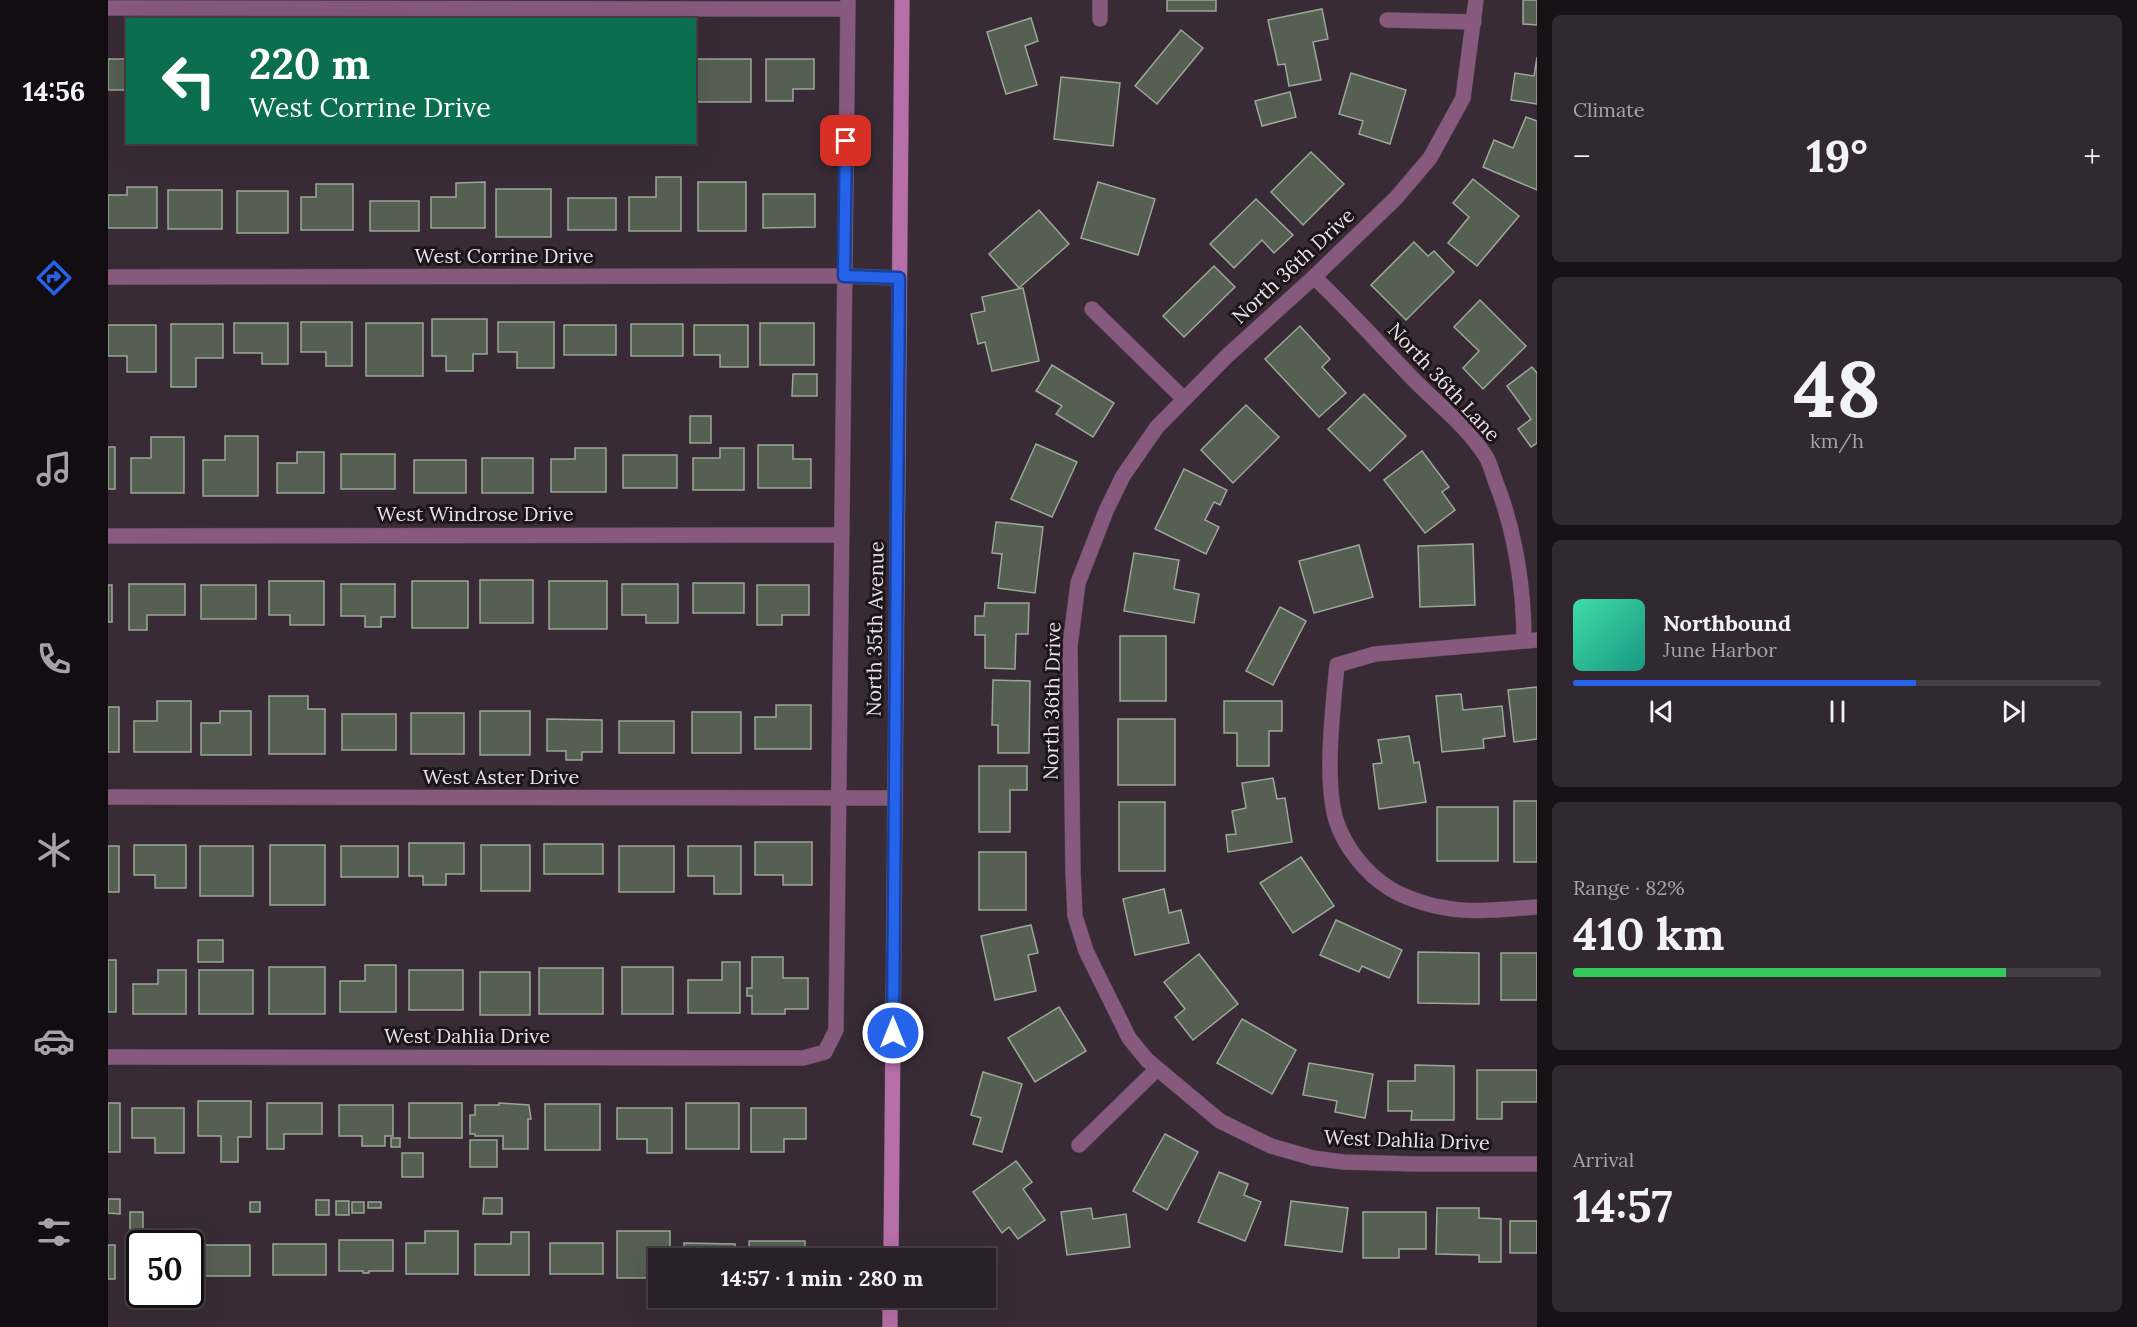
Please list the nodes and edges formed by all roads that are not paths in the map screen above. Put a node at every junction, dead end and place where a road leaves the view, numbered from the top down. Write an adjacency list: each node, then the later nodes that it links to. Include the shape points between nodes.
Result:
1 (902, 0): 12 (main road, North 35th Avenue)
2 (1100, 0): 6 (street)
3 (1476, 0): 8 (street, North 36th Drive)
4 (848, 4): 5 (street); 9 (street, North 35th Avenue)
5 (108, 8)
6 (1100, 19)
7 (1387, 20): 8 (street)
8 (1474, 22): 11 (street, North 36th Drive, via 1463,98 1430,158 1396,198)
9 (844, 276): 10 (street, West Corrine Drive); 12 (street, West Corrine Drive); 15 (street, North 35th Avenue)
10 (108, 277)
11 (1314, 277): 14 (street, North 36th Drive); 17 (street, North 36th Lane, via 1486,456 1502,497 1515,550)
12 (899, 278): 20 (main road, North 35th Avenue)
13 (1092, 309): 14 (street)
14 (1184, 399): 24 (street, North 36th Drive, via 1136,456 1106,511 1078,583 1070,646 1075,916 1086,951 1129,1038)
15 (842, 535): 16 (street, West Windrose Drive); 19 (street, North 35th Avenue)
16 (108, 536)
17 (1531, 640): 21 (street, via 1375,654 1337,664 1332,799 1346,843 1365,868 1389,889 1440,907)
18 (108, 797): 19 (street, West Aster Drive)
19 (839, 798): 20 (street, West Aster Drive); 22 (street, North 35th Avenue, via 836,1030)
20 (895, 798): 27 (main road, North 35th Avenue)
21 (1537, 907)
22 (825, 1052): 23 (street, West Dahlia Drive, via 803,1058)
23 (108, 1057)
24 (1157, 1069): 25 (street); 26 (street, West Dahlia Drive, via 1220,1121 1271,1146 1312,1158 1406,1164)
25 (1079, 1144)
26 (1537, 1164)
27 (891, 1248)
28 (890, 1308): 29 (main road)
29 (890, 1327)

